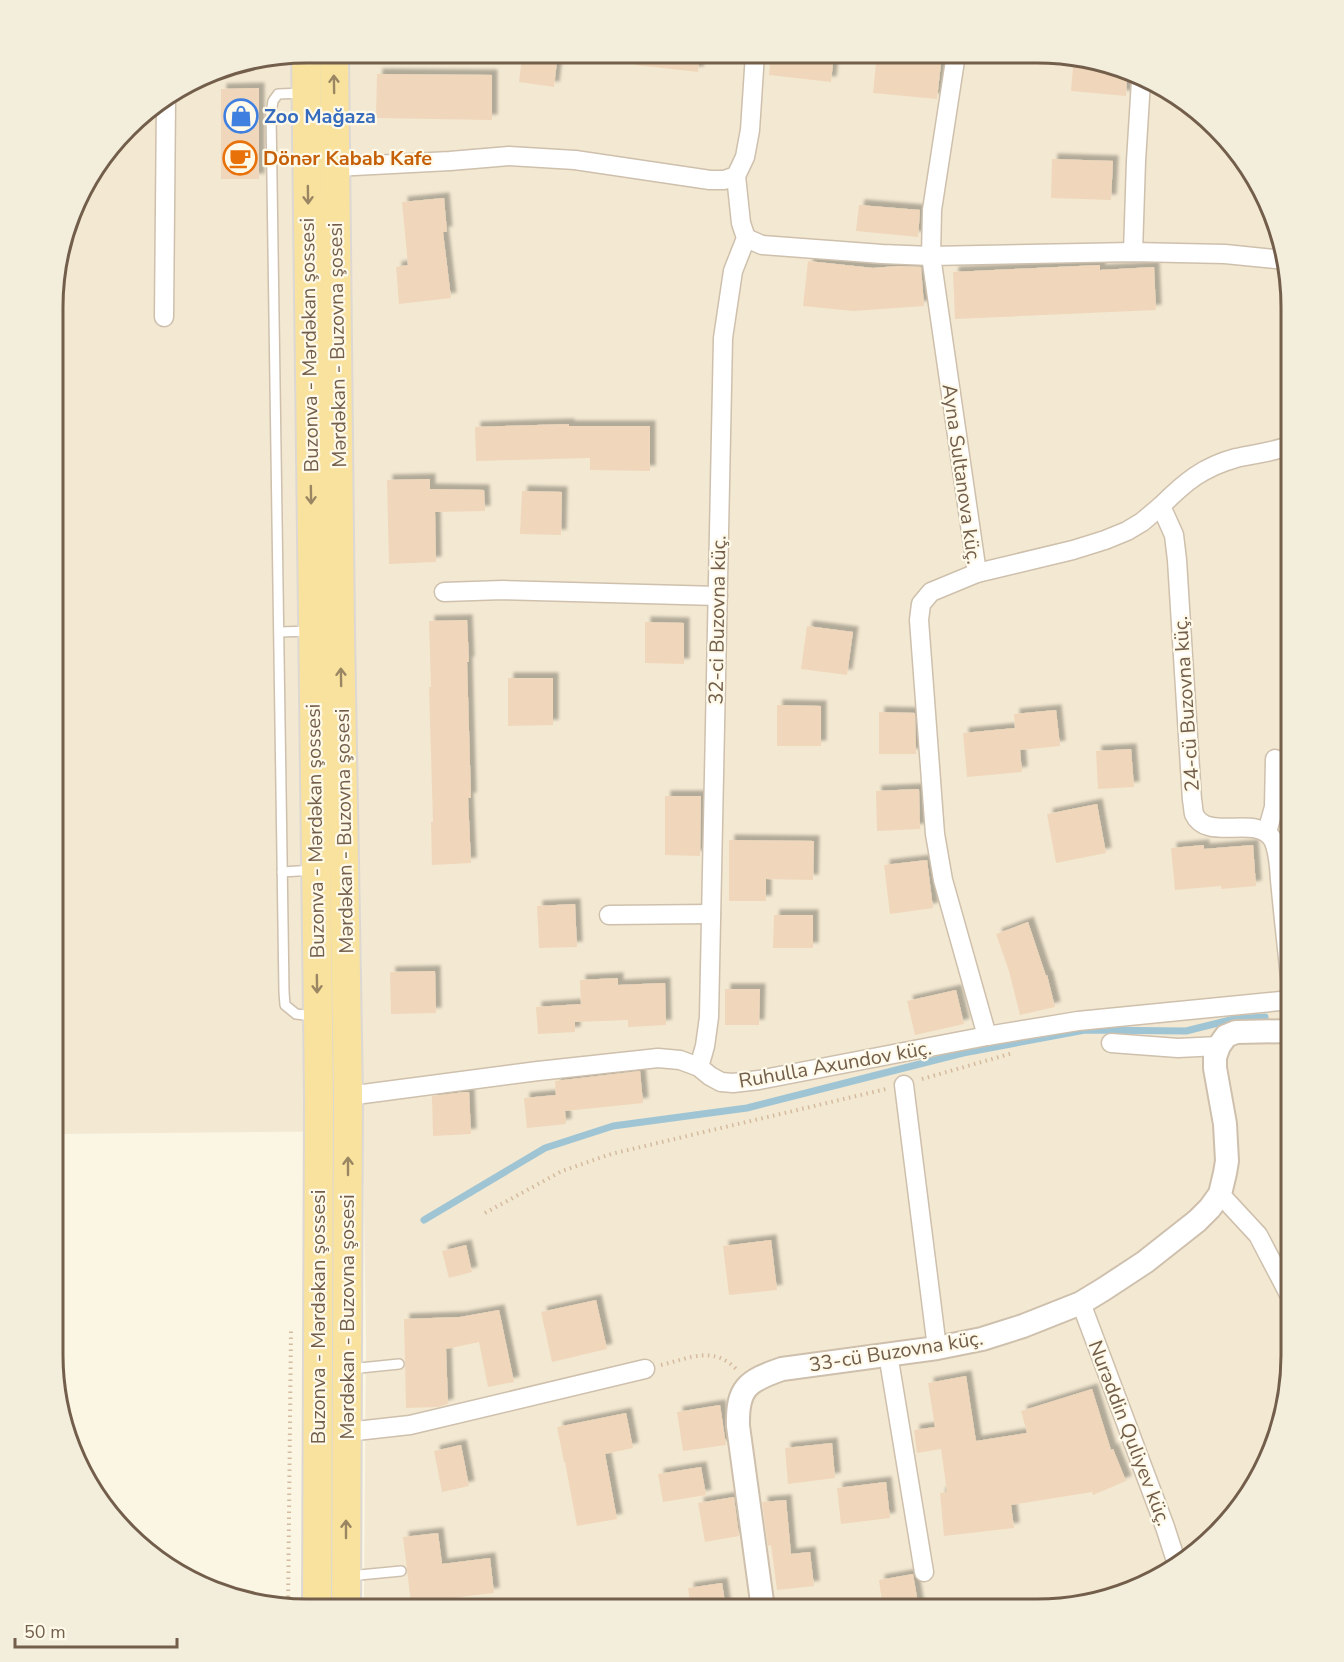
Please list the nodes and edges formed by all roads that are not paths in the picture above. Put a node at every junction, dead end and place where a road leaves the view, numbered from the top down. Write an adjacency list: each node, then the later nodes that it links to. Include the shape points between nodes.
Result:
1 (306, 63): 6 (main road, Buzonva - Mərdəkan şossesi)
2 (334, 63): 8 (main road, Mərdəkan - Buzovna şosesi, one-way to 2)
3 (754, 63): 9 (street, via 746,157)
4 (955, 63): 12 (street, Ayna Sultanova küç., via 932,210)
5 (1141, 86): 11 (street)
6 (306, 93): 20 (main road, Buzonva - Mərdəkan şossesi, one-way to 20); 21 (lane, via 278,94 271,113)
7 (166, 108): 14 (street)
8 (335, 167): 9 (street, via 509,156 575,160 710,180); 37 (main road, Mərdəkan - Buzovna şosesi, one-way to 8)
9 (736, 177): 10 (street)
10 (746, 238): 12 (street, via 762,245); 19 (street, 32-ci Buzovna küç., via 733,271 723,338)
11 (1133, 252): 12 (street); 13 (street)
12 (931, 256): 17 (street, Ayna Sultanova küç.)
13 (1276, 259)
14 (164, 317)
15 (1281, 448): 16 (street, via 1211,467 1182,485)
16 (1161, 506): 17 (street, via 1142,522 1105,540); 23 (street, 24-cü Buzovna küç., via 1174,535 1177,560 1194,813 1202,824 1213,827)
17 (977, 573): 32 (street, Ayna Sultanova küç., via 932,592 921,604 919,620 934,834)
18 (444, 592): 19 (street)
19 (718, 596): 27 (street, 32-ci Buzovna küç.)
20 (313, 631): 21 (lane); 24 (main road, Buzonva - Mərdəkan şossesi)
21 (279, 632): 25 (lane)
22 (1275, 759): 23 (street, via 1274,807)
23 (1267, 832): 26 (street, via 1273,840)
24 (316, 870): 25 (lane); 30 (main road, Buzonva - Mərdəkan şossesi, one-way to 30)
25 (282, 872): 30 (lane, via 285,1005 296,1014)
26 (1281, 888)
27 (711, 914): 28 (street); 35 (street, 32-ci Buzovna küç., via 709,1017)
28 (609, 915)
29 (1281, 1001): 32 (street, Ruhulla Axundov küç., via 1078,1021)
30 (318, 1016): 51 (main road, Buzonva - Mərdəkan şossesi)
31 (1281, 1031): 34 (street, via 1236,1032 1226,1036)
32 (987, 1036): 35 (street, Ruhulla Axundov küç., via 733,1083 721,1082)
33 (1111, 1043): 34 (street, via 1178,1048)
34 (1219, 1046): 38 (street, 33-cü Buzovna küç., via 1215,1068 1227,1161)
35 (699, 1067): 37 (street, Ruhulla Axundov küç., via 658,1058)
36 (904, 1084): 41 (street)
37 (348, 1096): 44 (main road, Mərdəkan - Buzovna şosesi, one-way to 37)
38 (1220, 1194): 39 (street, via 1258,1235); 40 (street, 33-cü Buzovna küç., via 1197,1221)
39 (1281, 1279)
40 (1081, 1303): 41 (street, 33-cü Buzovna küç., via 982,1339); 47 (street, Nurəddin Quliyev küç.)
41 (937, 1348): 42 (street, 33-cü Buzovna küç.)
42 (888, 1354): 49 (street); 53 (street, 33-cü Buzovna küç., via 782,1369 763,1376 741,1394 738,1426)
43 (399, 1364): 44 (lane)
44 (347, 1369): 46 (main road, Mərdəkan - Buzovna şosesi)
45 (645, 1369): 46 (street, via 410,1425)
46 (347, 1432): 50 (main road, Mərdəkan - Buzovna şosesi, one-way to 46)
47 (1175, 1557)
48 (401, 1571): 50 (lane)
49 (924, 1572)
50 (346, 1577): 52 (main road, Mərdəkan - Buzovna şosesi)
51 (317, 1599)
52 (346, 1599)
53 (762, 1599)

